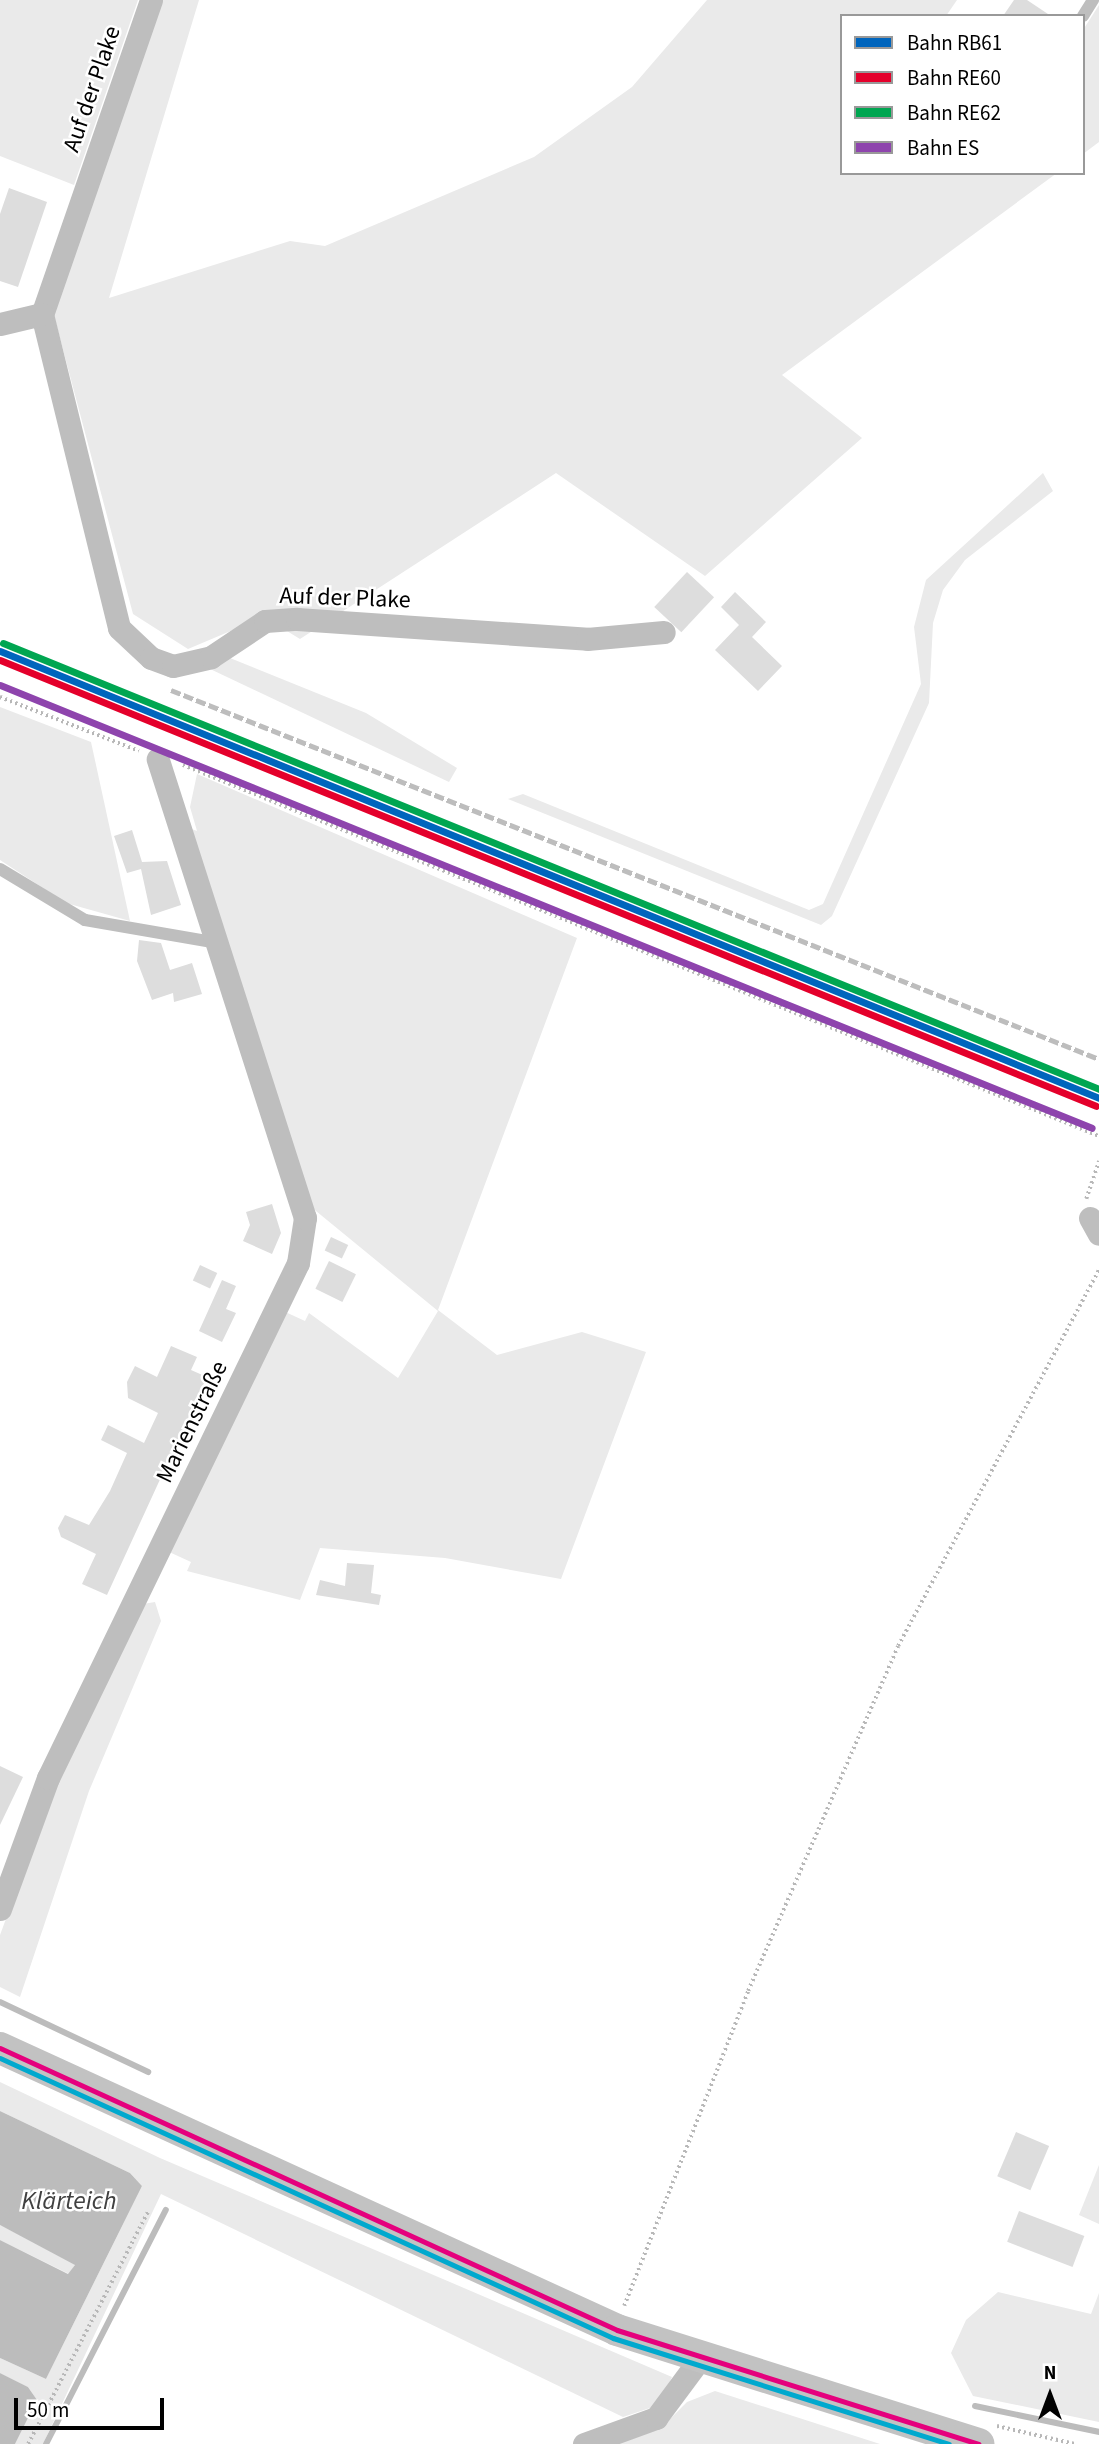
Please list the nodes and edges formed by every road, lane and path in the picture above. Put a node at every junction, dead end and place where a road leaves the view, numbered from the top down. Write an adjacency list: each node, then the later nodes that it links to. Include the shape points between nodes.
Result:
1 (150, 0): 2 (street, Auf der Plake)
2 (42, 314): 3 (street); 4 (street, Auf der Plake, via 120,628 150,658 191,666 265,621 298,619 587,639)
3 (0, 324)
4 (664, 632)
5 (0, 697): 6 (path)
6 (158, 758): 8 (street, Marienstraße); 9 (path, via 200,769)
7 (0, 869): 8 (lane, via 85,920)
8 (218, 943): 13 (street, Marienstraße, via 305,1218 298,1263 48,1778)
9 (1099, 1136)
10 (1099, 1161): 11 (path, via 1087,1191)
11 (1094, 1226)
12 (1099, 1269): 16 (path, via 898,1646 748,1991)
13 (0, 1909)
14 (0, 2048): 17 (main road, via 489,2275)
15 (149, 2210): 18 (path)
16 (623, 2308)
17 (699, 2360): 19 (street, via 656,2418); 20 (main road)
18 (28, 2444)
19 (584, 2444)
20 (976, 2444)

